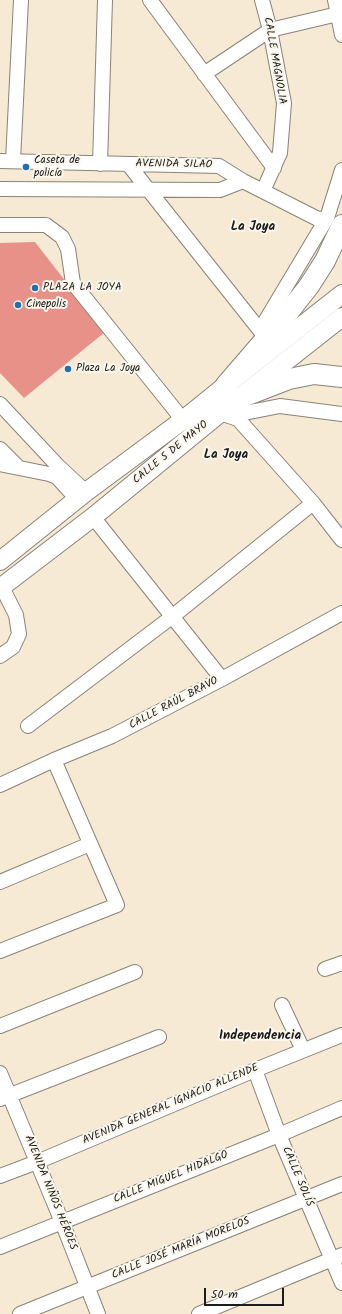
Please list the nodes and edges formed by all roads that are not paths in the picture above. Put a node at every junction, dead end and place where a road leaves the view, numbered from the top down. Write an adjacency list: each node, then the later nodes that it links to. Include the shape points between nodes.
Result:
1 (21, 0): 9 (street)
2 (105, 0): 10 (street)
3 (150, 0): 8 (street)
4 (262, 2): 6 (street, CALLE MAGNOLIA)
5 (336, 7): 6 (street); 7 (street)
6 (270, 30): 8 (street); 12 (street, CALLE MAGNOLIA, via 284,103 280,153)
7 (342, 34)
8 (204, 74): 12 (street)
9 (6, 161): 10 (street, AVENIDA SILAO)
10 (100, 164): 11 (street, AVENIDA SILAO)
11 (128, 164): 14 (street, AVENIDA SILAO, via 219,166); 16 (street)
12 (274, 168): 17 (street, CALLE MAGNOLIA)
13 (342, 170): 18 (street)
14 (243, 181): 16 (street, via 220,190); 17 (street, AVENIDA SILAO)
15 (0, 189): 16 (street)
16 (147, 190): 22 (street)
17 (263, 191): 18 (street, AVENIDA SILAO, via 318,219)
18 (335, 222): 22 (highway, via 325,261 309,286)
19 (0, 224): 29 (street, via 46,225 62,237 68,249 73,283)
20 (342, 294): 24 (main road, CALLE 5 DE MAYO)
21 (342, 317): 25 (main road, CALLE 5 DE MAYO)
22 (263, 334): 24 (highway)
23 (342, 377): 25 (highway, via 314,374 289,379)
24 (225, 386): 29 (main road, CALLE 5 DE MAYO)
25 (240, 398): 27 (main road, CALLE 5 DE MAYO)
26 (0, 404): 33 (street, via 58,466)
27 (224, 414): 28 (street, via 280,406); 34 (street, via 238,419); 35 (main road, CALLE 5 DE MAYO)
28 (342, 414)
29 (183, 420): 33 (main road, CALLE 5 DE MAYO)
30 (0, 449): 32 (street)
31 (0, 464): 32 (street)
32 (19, 468): 33 (street, via 57,477)
33 (82, 496): 37 (main road, CALLE 5 DE MAYO)
34 (313, 503): 36 (street); 40 (street)
35 (93, 516): 38 (main road, CALLE 5 DE MAYO); 40 (street)
36 (342, 540)
37 (0, 561)
38 (1, 587): 41 (street, via 16,615 18,634 13,647)
39 (342, 613): 42 (street, CALLE RAÚL BRAVO)
40 (173, 616): 42 (street); 43 (street)
41 (0, 656)
42 (222, 679): 44 (street, CALLE RAÚL BRAVO, via 112,736)
43 (28, 726)
44 (54, 760): 45 (street, CALLE RAÚL BRAVO); 46 (street)
45 (0, 785)
46 (90, 844): 47 (street); 48 (street, via 117,905)
47 (0, 882)
48 (0, 951)
49 (342, 963): 50 (street)
50 (325, 969)
51 (135, 972): 53 (street)
52 (282, 1005): 56 (street)
53 (0, 1026)
54 (342, 1035): 56 (street, AVENIDA GENERAL IGNACIO ALLENDE)
55 (159, 1037): 59 (street)
56 (303, 1050): 57 (street, AVENIDA GENERAL IGNACIO ALLENDE)
57 (255, 1070): 61 (street, CALLE SOLÍS); 62 (street, AVENIDA GENERAL IGNACIO ALLENDE)
58 (0, 1073): 59 (street, AVENIDA NIÑOS HÉROES)
59 (5, 1098): 62 (street, AVENIDA NIÑOS HÉROES)
60 (342, 1108): 61 (street, CALLE MIGUEL HIDALGO)
61 (279, 1135): 65 (street, CALLE SOLÍS); 66 (street, CALLE MIGUEL HIDALGO)
62 (37, 1162): 63 (street, AVENIDA GENERAL IGNACIO ALLENDE); 66 (street, AVENIDA NIÑOS HÉROES)
63 (0, 1176)
64 (342, 1184): 65 (street, CALLE JOSÉ MARÍA MORELOS)
65 (306, 1199): 68 (street, CALLE SOLÍS); 70 (street, CALLE JOSÉ MARÍA MORELOS)
66 (62, 1222): 67 (street, CALLE MIGUEL HIDALGO); 70 (street, AVENIDA NIÑOS HÉROES)
67 (0, 1247)
68 (337, 1257): 69 (street, CALLE SOLÍS); 73 (street)
69 (342, 1283)
70 (88, 1287): 71 (street, CALLE JOSÉ MARÍA MORELOS); 72 (street, AVENIDA NIÑOS HÉROES)
71 (20, 1314)
72 (98, 1314)
73 (199, 1314)

